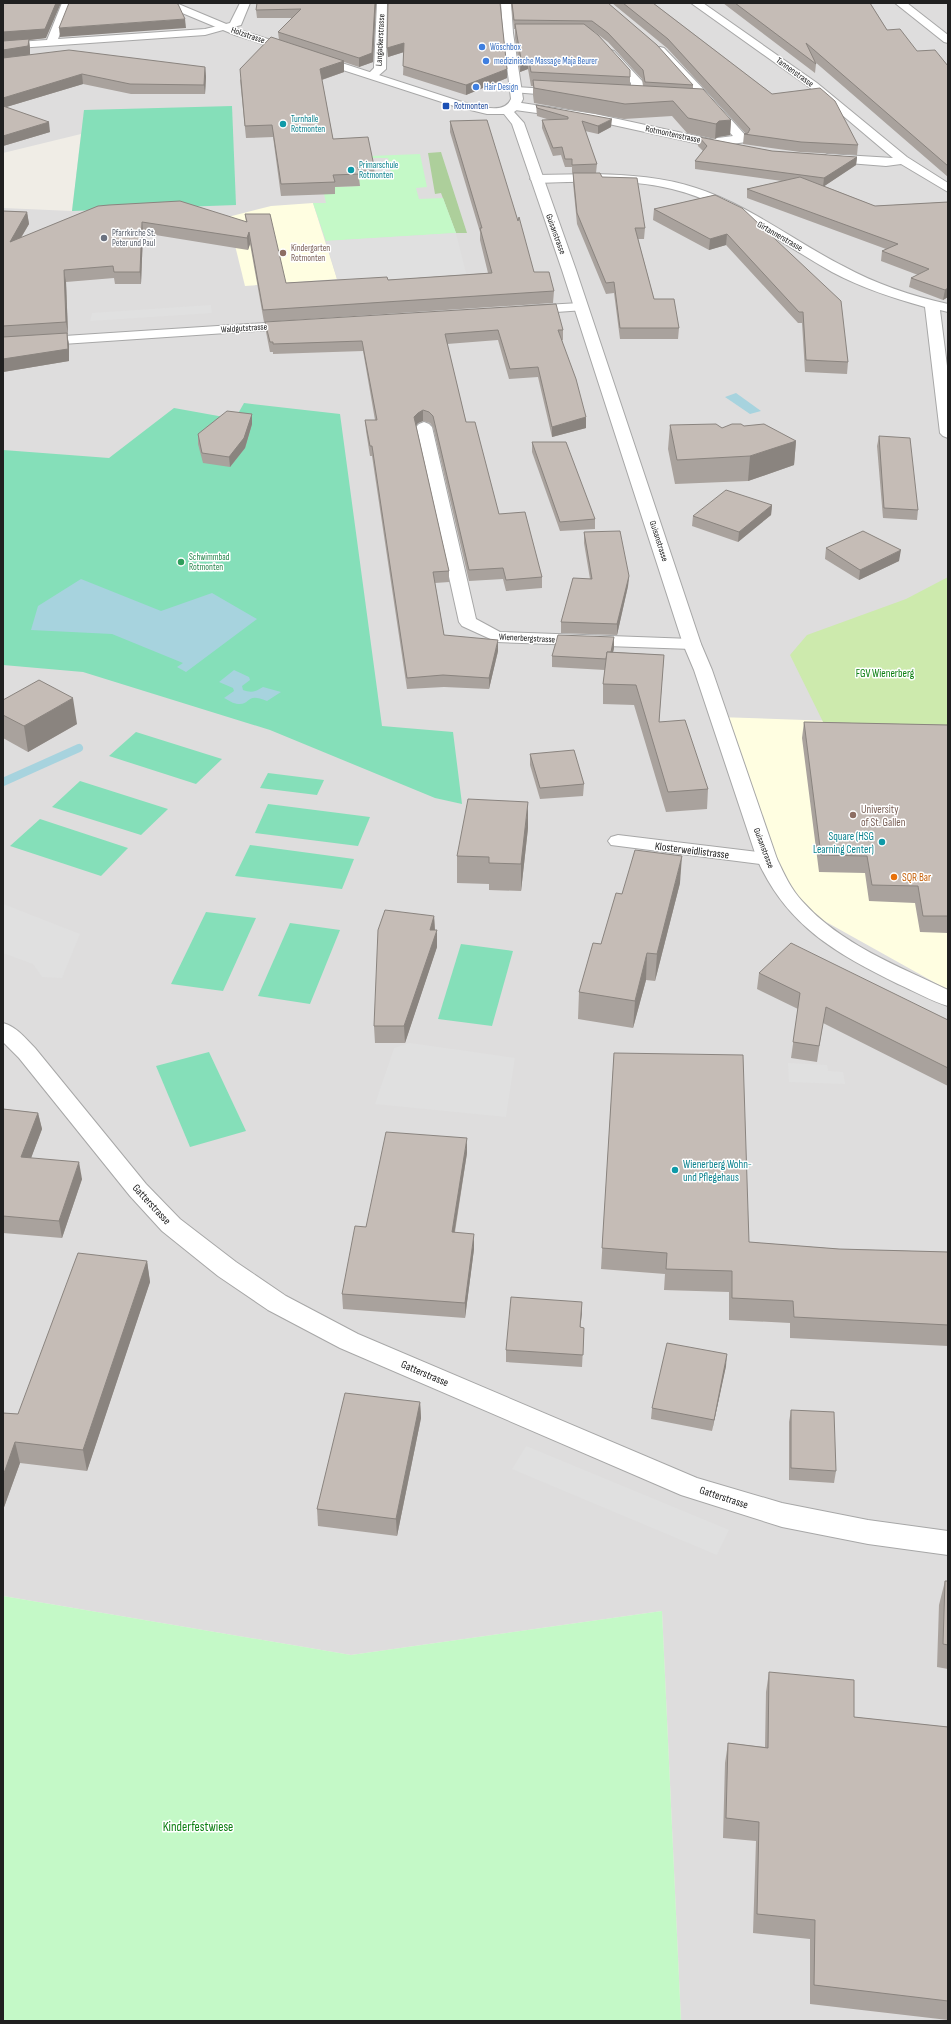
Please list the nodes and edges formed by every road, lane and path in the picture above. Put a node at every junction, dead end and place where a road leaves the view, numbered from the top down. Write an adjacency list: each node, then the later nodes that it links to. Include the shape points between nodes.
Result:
1 (67, 3): 11 (street)
2 (167, 3): 8 (street)
3 (245, 3): 8 (street, via 237,23)
4 (382, 3): 16 (street, Langackerstrasse, via 380,69)
5 (506, 3): 17 (street, via 514,33)
6 (696, 3): 26 (street, Tannenstrasse, via 813,86)
7 (900, 3): 10 (street)
8 (227, 28): 9 (street, Holzstrasse); 16 (street, Holzstrasse)
9 (138, 37): 11 (street, Holzstrasse); 15 (street)
10 (948, 40)
11 (52, 41): 14 (street, Holzstrasse)
12 (650, 42): 21 (street, via 662,51)
13 (603, 45): 19 (street, via 636,82 641,98)
14 (3, 46)
15 (99, 51)
16 (373, 75): 22 (street, Holzstrasse, via 474,108)
17 (516, 90): 18 (street); 22 (street, via 517,98)
18 (574, 94)
19 (622, 96)
20 (692, 99): 21 (street)
21 (708, 100): 23 (street, via 742,139)
22 (511, 108): 23 (street, Rotmontenstrasse, via 542,108); 27 (street, Guisanstrasse)
23 (709, 142): 24 (street, Rotmontenstrasse)
24 (748, 150)
25 (817, 157): 26 (street, via 886,162)
26 (903, 160): 28 (street, Tannenstrasse)
27 (536, 179): 29 (street, Girtannerstrasse, via 633,180 692,190 762,224 832,266 890,293); 30 (street, Guisanstrasse)
28 (948, 188)
29 (932, 305): 31 (street, Girtannerstrasse); 36 (street)
30 (580, 307): 32 (street); 37 (street, Guisanstrasse)
31 (948, 308)
32 (510, 312)
33 (311, 324): 34 (street, Waldgutstrasse)
34 (3, 344)
35 (424, 428): 37 (street, Wienerbergstrasse, via 468,622 497,637)
36 (948, 433)
37 (692, 644): 39 (street, Guisanstrasse)
38 (618, 841): 39 (street, Klosterweidlistrasse)
39 (767, 858): 40 (street, Guisanstrasse, via 780,886 794,904 831,938)
40 (948, 999)
41 (3, 1031): 42 (street, Gatterstrasse, via 27,1053 138,1190 171,1225 227,1269 277,1303 349,1341 691,1487 782,1514 868,1532)
42 (948, 1543)

